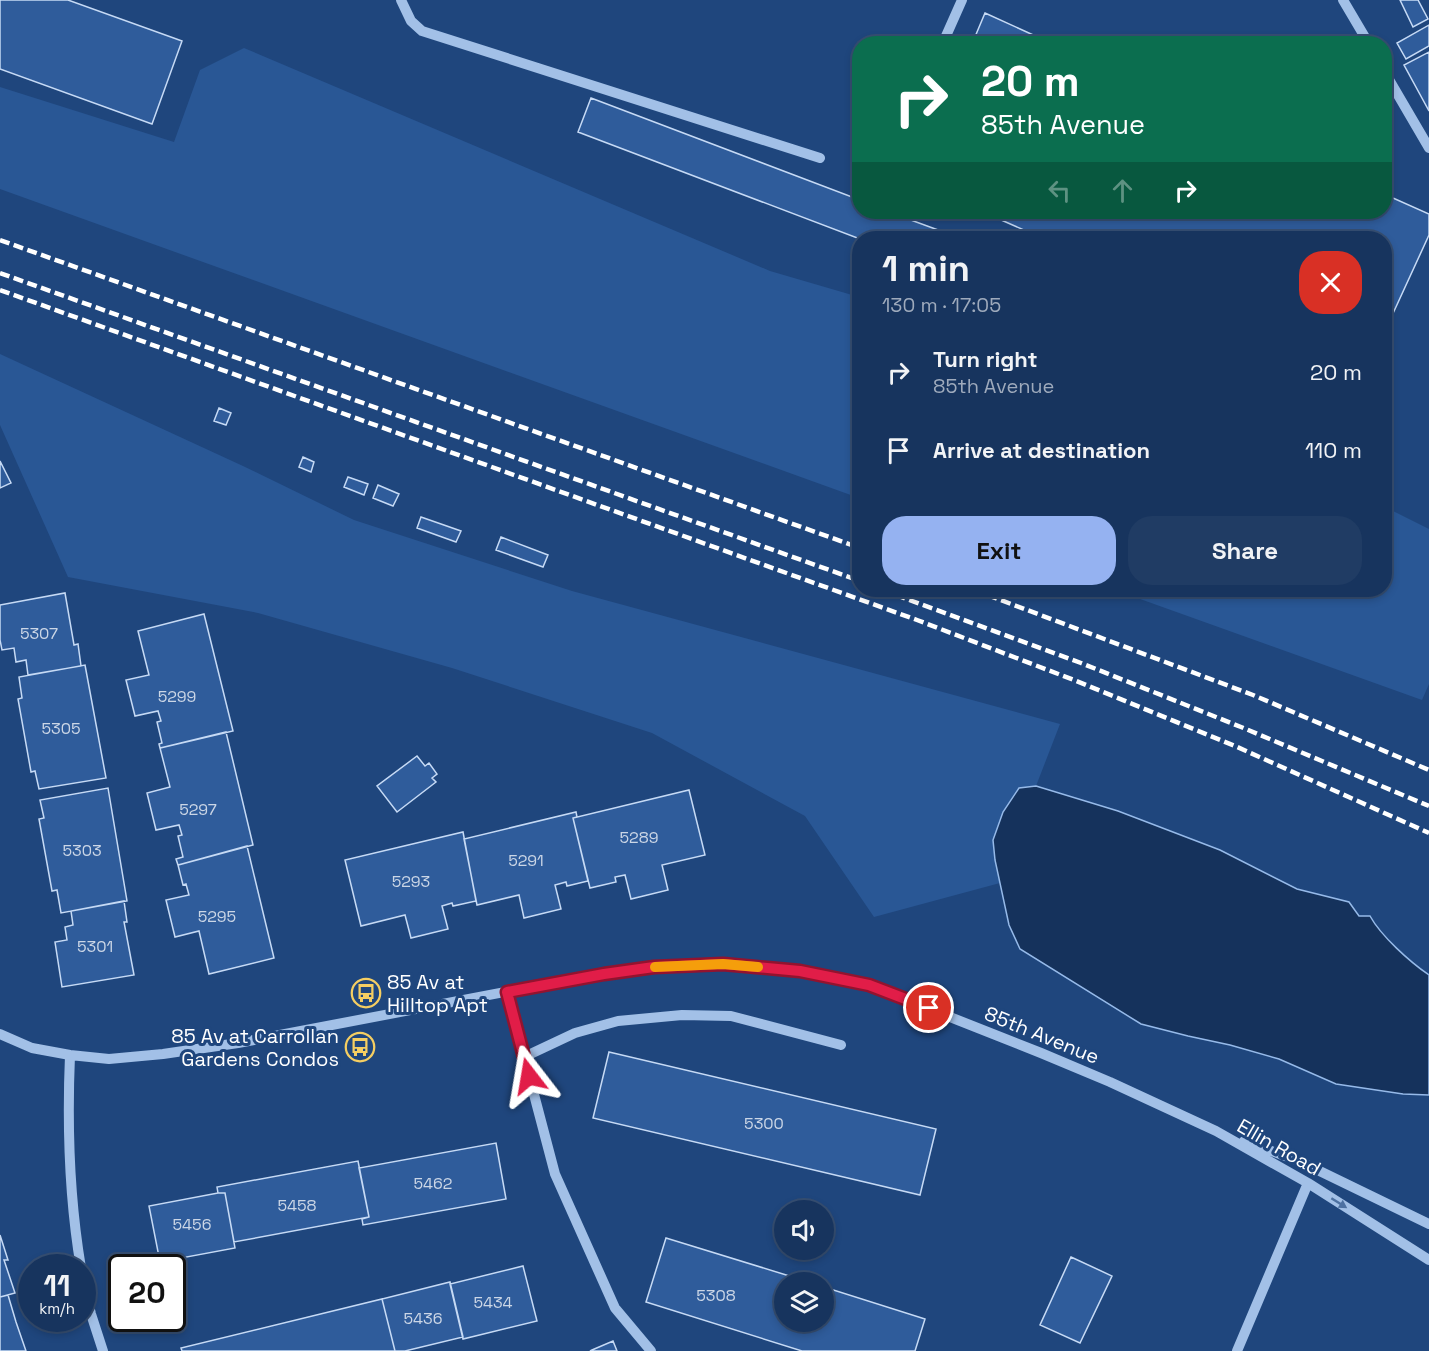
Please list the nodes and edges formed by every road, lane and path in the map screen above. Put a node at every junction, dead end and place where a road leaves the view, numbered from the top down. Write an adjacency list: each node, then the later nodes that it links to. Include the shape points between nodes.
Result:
1 (401, 0): 8 (street, via 411,21 422,31)
2 (962, 0): 4 (street)
3 (1343, 0): 5 (street)
4 (946, 36)
5 (1364, 36)
6 (1392, 85): 7 (street)
7 (1429, 148)
8 (820, 158)
9 (507, 992): 12 (street, 85th Avenue, via 163,1054 109,1059); 13 (street); 14 (street, 85th Avenue, via 654,967 723,964 800,971 869,985 948,1015)
10 (0, 1034): 12 (street, 85th Avenue, via 32,1048)
11 (841, 1045): 13 (street, via 731,1017 682,1015 618,1021 575,1034)
12 (70, 1055): 17 (street, via 71,1182)
13 (524, 1057): 21 (street, via 555,1174 615,1308)
14 (1216, 1131): 15 (street, Ellin Road); 16 (street, Ellin Road, via 1299,1161)
15 (1308, 1184): 18 (street, Ellin Road, one-way to 18); 22 (street)
16 (1429, 1224)
17 (79, 1254)
18 (1429, 1260)
19 (96, 1329): 20 (street)
20 (103, 1351)
21 (651, 1351)
22 (1237, 1351)

